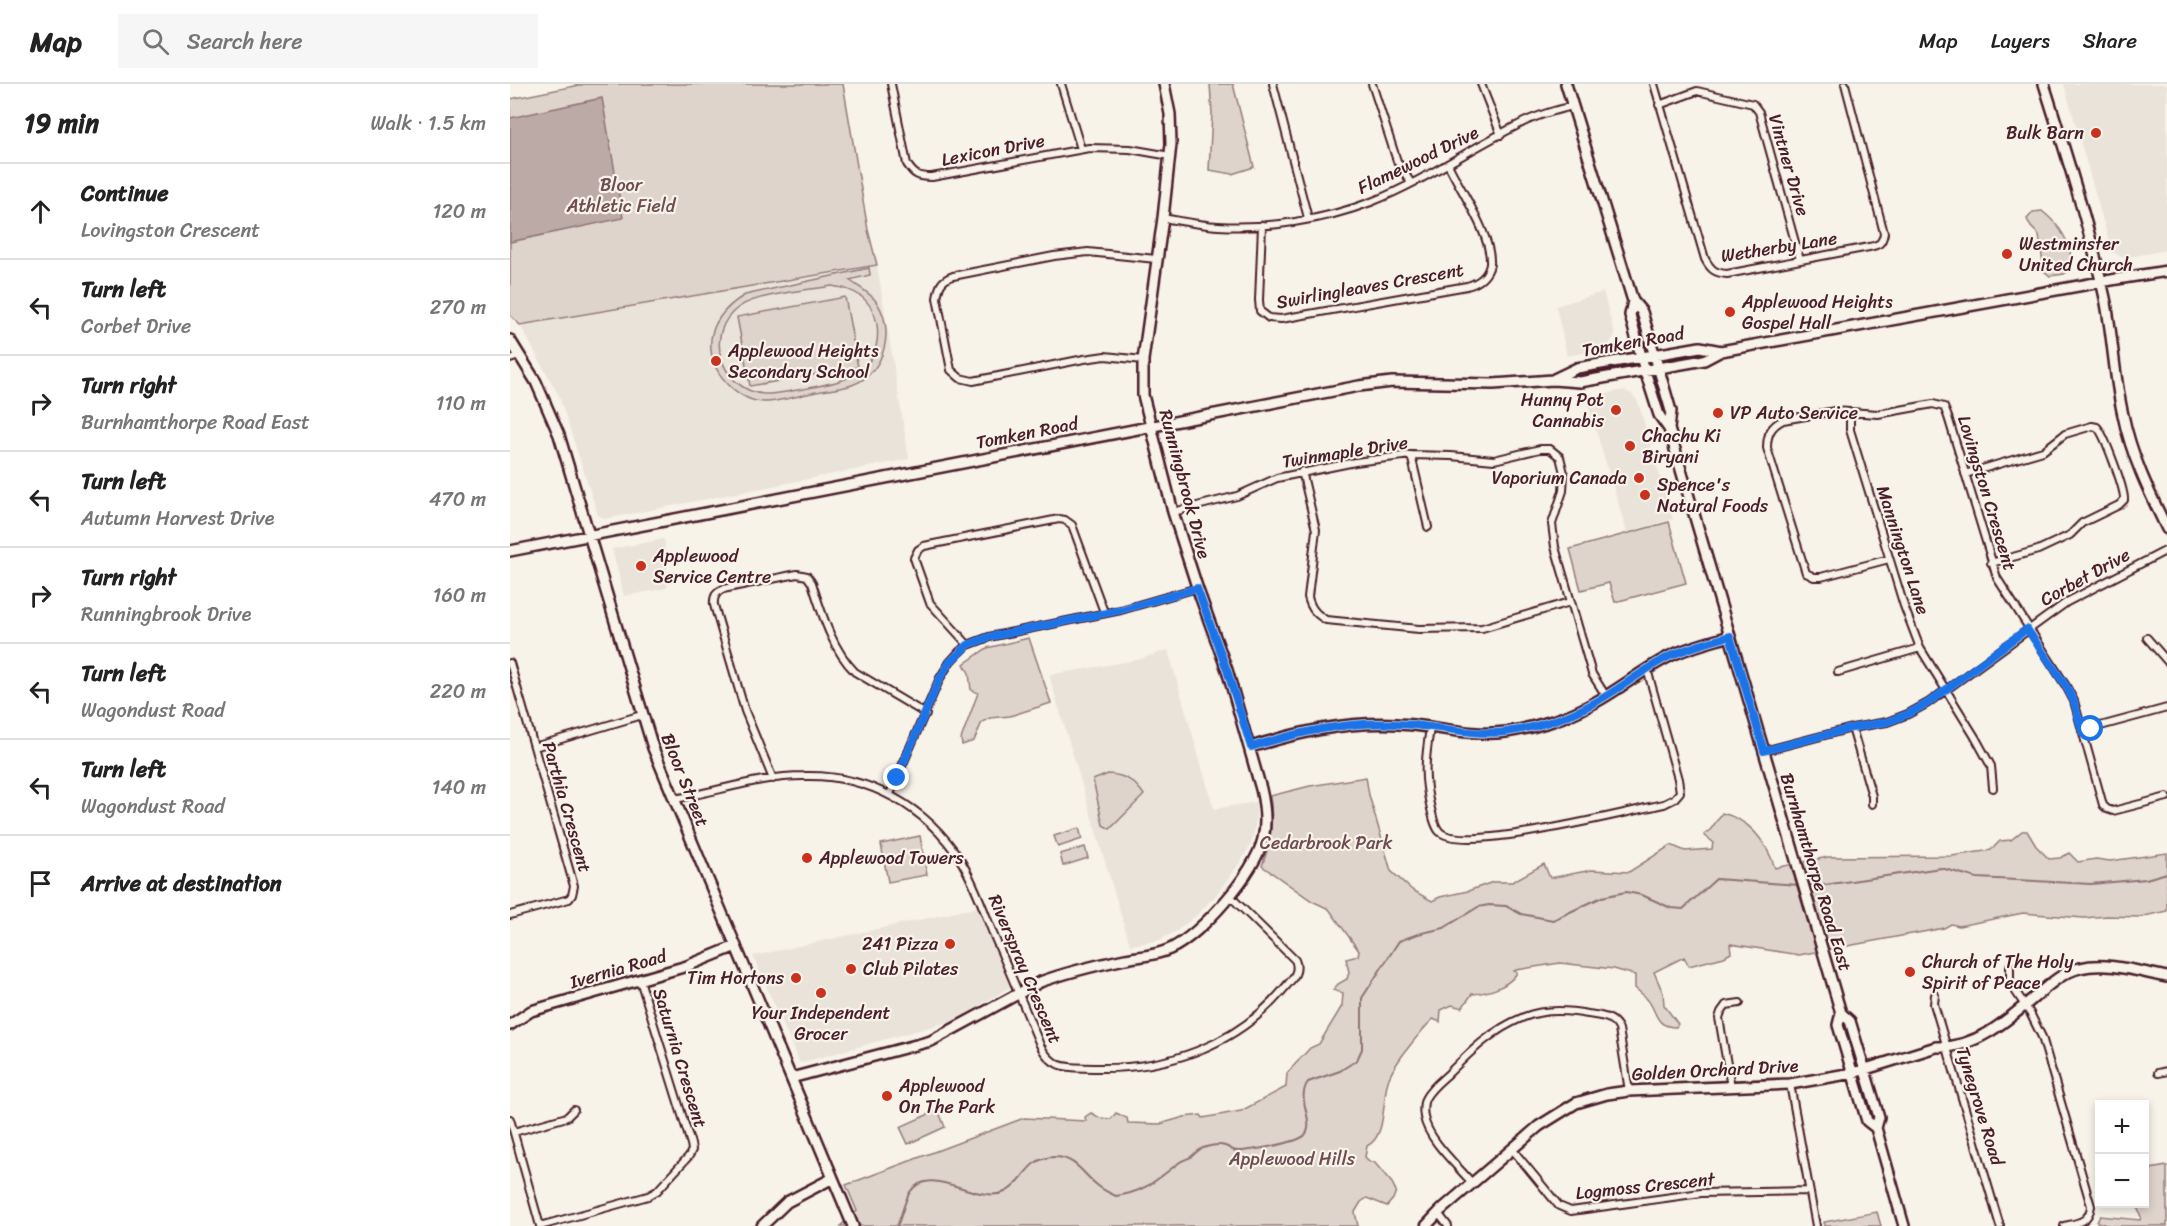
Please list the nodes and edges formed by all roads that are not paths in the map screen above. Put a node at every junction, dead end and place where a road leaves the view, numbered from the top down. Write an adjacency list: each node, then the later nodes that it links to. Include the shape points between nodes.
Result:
1 (891, 84): 14 (street, Lexicon Drive, via 908,164 919,177)
2 (1061, 84): 14 (street)
3 (1164, 84): 15 (street, Runningbrook Drive, via 1170,114)
4 (1273, 84): 19 (street)
5 (1372, 84): 17 (street, via 1397,160)
6 (1480, 84): 13 (street)
7 (1566, 84): 12 (street, Burnhamthorpe Road East)
8 (1654, 84): 11 (street, Wetherby Lane)
9 (1845, 84): 22 (street, Wetherby Lane, via 1883,241 1879,245)
10 (2044, 84): 24 (street)
11 (1659, 105): 22 (street, Vintner Drive, via 1697,91 1753,104 1759,112); 22 (street, Wetherby Lane, via 1710,268 1727,274)
12 (1572, 106): 13 (street, Flamewood Drive, via 1536,117); 25 (street, Burnhamthorpe Road East)
13 (1501, 135): 16 (street, Flamewood Drive)
14 (1081, 149): 15 (street, Lexicon Drive, via 1107,147)
15 (1170, 156): 18 (street, Runningbrook Drive)
16 (1448, 164): 17 (street, Flamewood Drive); 20 (street, Swirlingleaves Crescent, via 1481,226 1489,256 1490,266 1478,283 1269,318 1260,311 1258,300)
17 (1411, 183): 19 (street, Flamewood Drive, via 1371,202)
18 (1163, 218): 20 (street, Flamewood Drive, via 1217,226); 21 (street, Runningbrook Drive)
19 (1308, 218): 20 (street, Flamewood Drive)
20 (1262, 225)
21 (1156, 259): 31 (street, Runningbrook Drive); 31 (street, via 1088,252 1054,256 945,279 937,298 951,370 960,378 974,381 1084,358)
22 (1800, 260)
23 (2167, 272): 24 (street, Tomken Road)
24 (2101, 282): 27 (street, Tomken Road); 43 (street, via 2122,415 2148,490)
25 (1633, 301): 28 (street, Burnhamthorpe Road East, via 1642,312); 30 (street, Burnhamthorpe Road East, via 1630,315)
26 (510, 340): 29 (street, Bloor Street)
27 (1721, 351): 28 (street, Tomken Road, via 1700,347); 32 (street, Tomken Road, via 1704,360)
28 (1654, 355): 30 (street, Tomken Road); 32 (street, Burnhamthorpe Road East)
29 (515, 357): 44 (street, Bloor Street, via 536,382 559,435)
30 (1642, 357): 33 (street, Burnhamthorpe Road East); 34 (street, Tomken Road, via 1576,368)
31 (1143, 360): 36 (street, Runningbrook Drive, via 1143,395)
32 (1658, 369): 33 (street, Tomken Road); 37 (street, Burnhamthorpe Road East, via 1671,411)
33 (1646, 371): 34 (street, Tomken Road, via 1580,382); 37 (street, Burnhamthorpe Road East, via 1659,415)
34 (1553, 380): 36 (street, Tomken Road, via 1492,384 1392,382)
35 (1850, 413): 40 (street, Lovingston Crescent, via 1944,407); 47 (street, Mannington Lane, via 1850,430); 47 (street, Lovingston Crescent, via 1835,411 1783,420 1769,433 1767,448 1809,576 1821,577)
36 (1151, 425): 41 (street, Runningbrook Drive); 44 (street, Tomken Road)
37 (1669, 429): 53 (street, Burnhamthorpe Road East)
38 (1411, 455): 39 (street, Twinmaple Drive); 42 (street); 50 (street, Twinmaple Drive, via 1494,460 1546,448 1558,454 1564,482 1552,533)
39 (1302, 471): 41 (street, Twinmaple Drive, via 1237,496); 50 (street, via 1316,530 1308,597 1316,614 1326,620 1419,629 1482,628)
40 (1965, 474): 48 (street, Lovingston Crescent); 48 (street, via 2043,452 2065,435 2092,426 2104,435 2125,492 2119,505 2082,523 2070,535 2038,550)
41 (1173, 512): 49 (street, Runningbrook Drive)
42 (1428, 527)
43 (2167, 529)
44 (588, 535): 46 (street, Tomken Road); 65 (street, Bloor Street)
45 (2167, 550): 52 (street, Corbet Drive, via 2087,590)
46 (510, 551)
47 (1889, 559): 56 (street, Mannington Lane)
48 (1991, 563): 52 (street, Lovingston Crescent)
49 (1197, 588): 51 (street); 70 (street, Runningbrook Drive)
50 (1570, 602): 62 (street, Twinmaple Drive, via 1592,674)
51 (1104, 612): 55 (street); 55 (street, via 1072,525 1065,520 924,546 914,558 930,603)
52 (2027, 629): 61 (street, Corbet Drive); 68 (street, Lovingston Crescent, via 2066,686)
53 (1730, 636): 59 (street, via 1685,649); 71 (street, Burnhamthorpe Road East)
54 (2146, 638): 57 (street)
55 (968, 645): 64 (street, via 946,669)
56 (1920, 648): 60 (street); 61 (street, Mannington Lane)
57 (2167, 661)
58 (510, 663): 69 (street, Parthia Crescent)
59 (1647, 669): 62 (street); 66 (street, via 1680,792 1664,804 1540,831 1449,837 1436,826 1427,792 1424,771)
60 (1838, 672)
61 (1945, 690): 67 (street, Corbet Drive, via 1908,714); 73 (street, Mannington Lane, via 1991,766)
62 (1606, 696): 66 (street, via 1572,713 1506,732)
63 (2167, 708): 68 (street)
64 (926, 714): 72 (street, via 845,663 807,576 797,574 723,588 715,596 714,605 745,711); 74 (street)
65 (642, 715): 69 (street); 76 (street, Bloor Street)
66 (1430, 728): 70 (street, via 1400,724 1344,726)
67 (1852, 728): 71 (street, Corbet Drive); 77 (street)
68 (2082, 731): 75 (street, Lovingston Crescent, via 2103,805 2108,809)
69 (534, 747): 79 (street, Parthia Crescent, via 574,885 568,898)
70 (1251, 747): 78 (street, Runningbrook Drive, via 1266,823 1257,856)
71 (1764, 751): 88 (street, Burnhamthorpe Road East)
72 (773, 779): 74 (street, Riverspray Crescent, via 832,777 862,782); 76 (street, Riverspray Crescent)
73 (1993, 788)
74 (890, 794): 84 (street, Riverspray Crescent, via 933,828 961,861)
75 (2167, 797)
76 (674, 799): 80 (street, Bloor Street)
77 (1872, 804)
78 (1229, 895): 84 (street, Runningbrook Drive, via 1195,932 1170,949 1054,977); 84 (street, Riverspray Crescent, via 1292,956 1297,970 1259,1014 1241,1029 1199,1052 1140,1066 1059,1066 1045,1055)
79 (510, 915)
80 (736, 946): 83 (street, Ivernia Road); 95 (street, Bloor Street)
81 (2010, 966): 87 (street, via 2010,982)
82 (2167, 977): 87 (street, Golden Orchard Drive, via 2111,967 2079,968 2056,980)
83 (640, 980): 89 (street, Ivernia Road, via 531,1011); 108 (street, Saturnia Crescent, via 692,1150 657,1191 648,1196)
84 (1019, 993): 95 (street, Runningbrook Drive, via 931,1041)
85 (1935, 995): 90 (street, Tynegrove Road, via 1934,1004)
86 (1740, 1003): 97 (street, via 1726,1005 1719,1018)
87 (2025, 1005): 90 (street, Golden Orchard Drive, via 1996,1028); 116 (street, via 2042,1037 2091,1206 2085,1221)
88 (1841, 1013): 91 (street, Burnhamthorpe Road East, via 1850,1021); 93 (street, Burnhamthorpe Road East, via 1838,1025)
89 (510, 1025)
90 (1948, 1048): 91 (street, Golden Orchard Drive, via 1936,1047); 115 (street, Tynegrove Road)
91 (1865, 1070): 93 (street, Golden Orchard Drive); 101 (street, Burnhamthorpe Road East, via 1879,1117)
92 (2167, 1071): 94 (street)
93 (1853, 1073): 96 (street, Golden Orchard Drive); 101 (street, Burnhamthorpe Road East, via 1867,1120)
94 (2158, 1073)
95 (791, 1078): 104 (street, Bloor Street)
96 (1790, 1084): 97 (street, Golden Orchard Drive); 106 (street)
97 (1731, 1087): 98 (street, Golden Orchard Drive)
98 (1629, 1091): 103 (street, Golden Orchard Drive, via 1576,1103 1547,1120); 105 (street, via 1619,1029 1607,1017 1566,1010 1544,1012 1525,1016 1492,1035 1424,1100 1428,1130)
99 (574, 1110): 102 (street, via 567,1117)
100 (510, 1119): 102 (street)
101 (1875, 1128): 114 (street, Burnhamthorpe Road East)
102 (514, 1132): 108 (street)
103 (1512, 1149): 105 (street, Golden Orchard Drive); 106 (street, Logmoss Crescent, via 1559,1206 1571,1211 1701,1193)
104 (833, 1178): 109 (street, via 787,1202); 110 (street, Bloor Street)
105 (1472, 1183): 107 (street, Golden Orchard Drive)
106 (1809, 1191): 113 (street)
107 (1438, 1213): 111 (street, Golden Orchard Drive); 112 (street)
108 (540, 1226)
109 (762, 1226)
110 (853, 1226)
111 (1426, 1226)
112 (1448, 1226)
113 (1816, 1226)
114 (1904, 1226)
115 (2000, 1226)
116 (2064, 1226)

